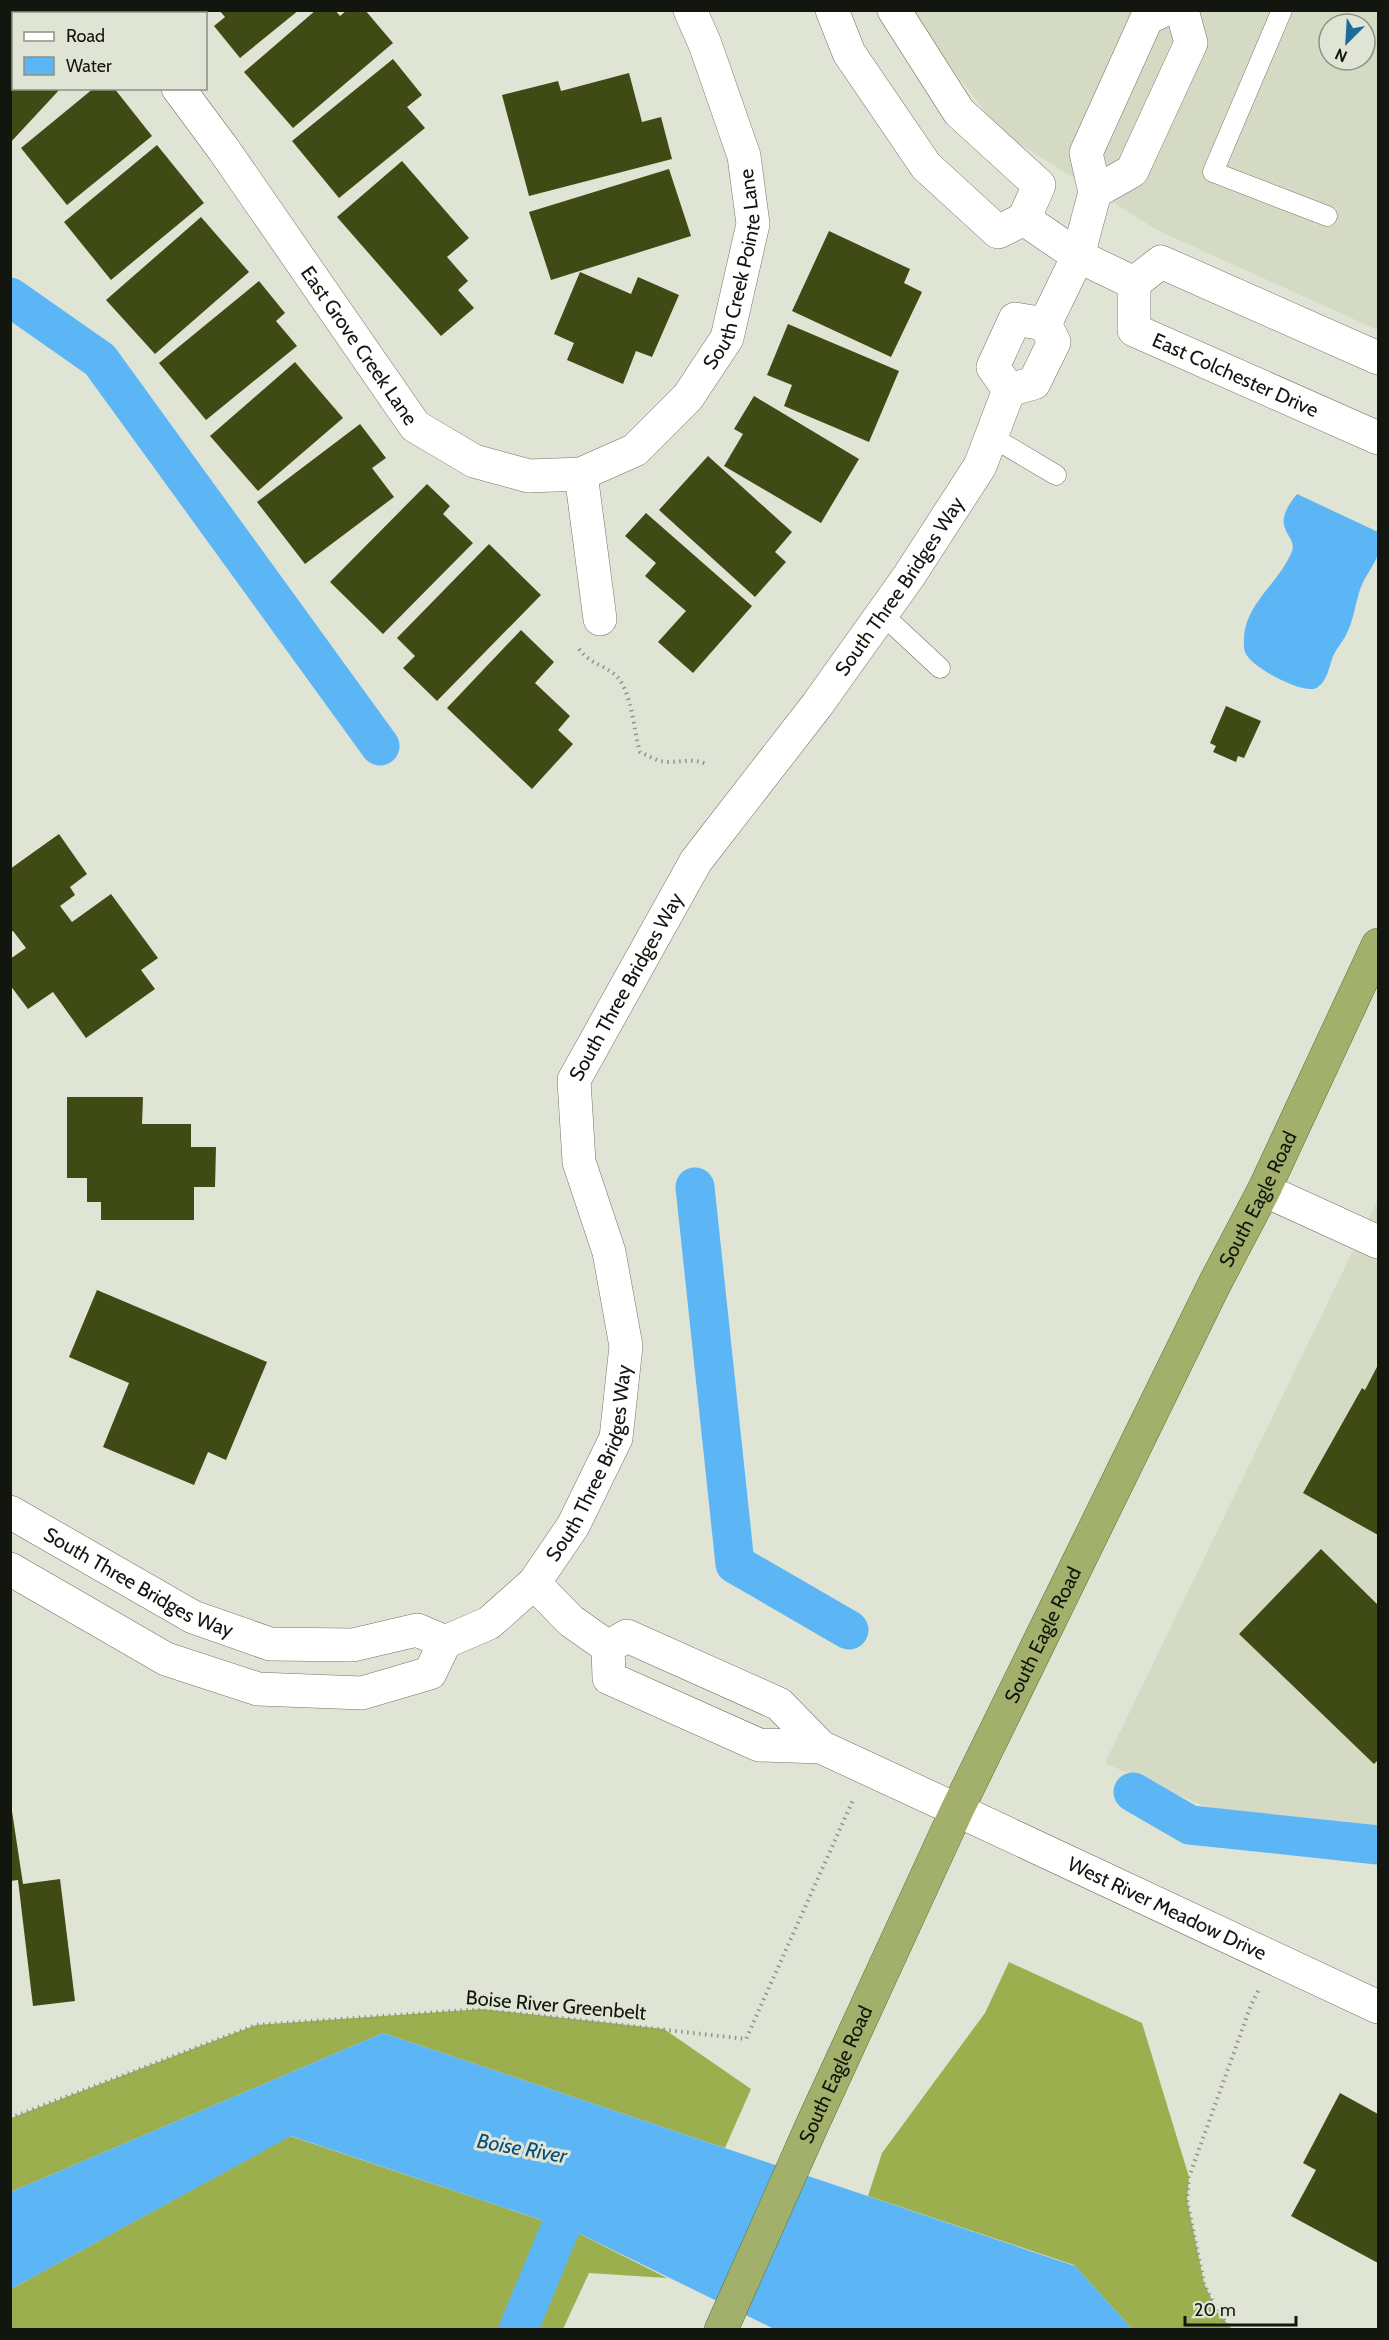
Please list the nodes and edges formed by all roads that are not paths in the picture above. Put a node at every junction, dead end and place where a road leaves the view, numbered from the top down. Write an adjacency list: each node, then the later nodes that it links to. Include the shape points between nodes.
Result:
1 (690, 10): 16 (street, South Creek Pointe Lane, via 744,156 753,224 727,338 688,397 635,450)
2 (832, 10): 10 (street, via 849,53 926,166 998,232)
3 (894, 10): 10 (street, via 959,112 1039,185)
4 (1164, 10): 8 (street, via 1147,18 1086,153)
5 (1182, 10): 8 (street, via 1191,43 1132,171)
6 (1282, 10): 9 (lane, via 1213,172)
7 (179, 90): 16 (street, East Grove Creek Lane, via 415,426 474,461 529,476)
8 (1095, 192): 11 (street, South Three Bridges Way)
9 (1327, 216)
10 (1024, 219): 11 (street)
11 (1078, 256): 12 (street); 14 (street, South Three Bridges Way, via 1045,324 1054,342 1034,383 1009,390)
12 (1134, 283): 13 (street, via 1161,262); 15 (street, East Colchester Drive, via 1134,330)
13 (1378, 358)
14 (992, 437): 17 (lane); 18 (street, South Three Bridges Way, via 980,466)
15 (1378, 438)
16 (581, 474): 19 (street)
17 (1056, 475)
18 (882, 614): 20 (lane); 26 (street, South Three Bridges Way, via 696,861 574,1080 579,1162 609,1252 626,1346 616,1438 573,1526)
19 (600, 619)
20 (940, 668)
21 (1378, 945): 22 (highway, South Eagle Road)
22 (1264, 1190): 23 (street); 32 (highway, South Eagle Road)
23 (1378, 1242)
24 (10, 1512): 27 (street, South Three Bridges Way)
25 (10, 1569): 30 (street)
26 (534, 1583): 28 (street, South Three Bridges Way, via 489,1623); 29 (street, via 571,1621)
27 (171, 1605): 28 (street, South Three Bridges Way, via 270,1644 353,1645 417,1630); 30 (street)
28 (445, 1642): 30 (street, via 430,1673 362,1693 258,1689 166,1659)
29 (608, 1647): 31 (street, via 627,1636 779,1704); 31 (street, via 609,1678 759,1745)
30 (147, 1648)
31 (821, 1747): 32 (street, West River Meadow Drive)
32 (957, 1810): 33 (street, West River Meadow Drive); 34 (highway, South Eagle Road)
33 (1378, 2007)
34 (726, 2320)

